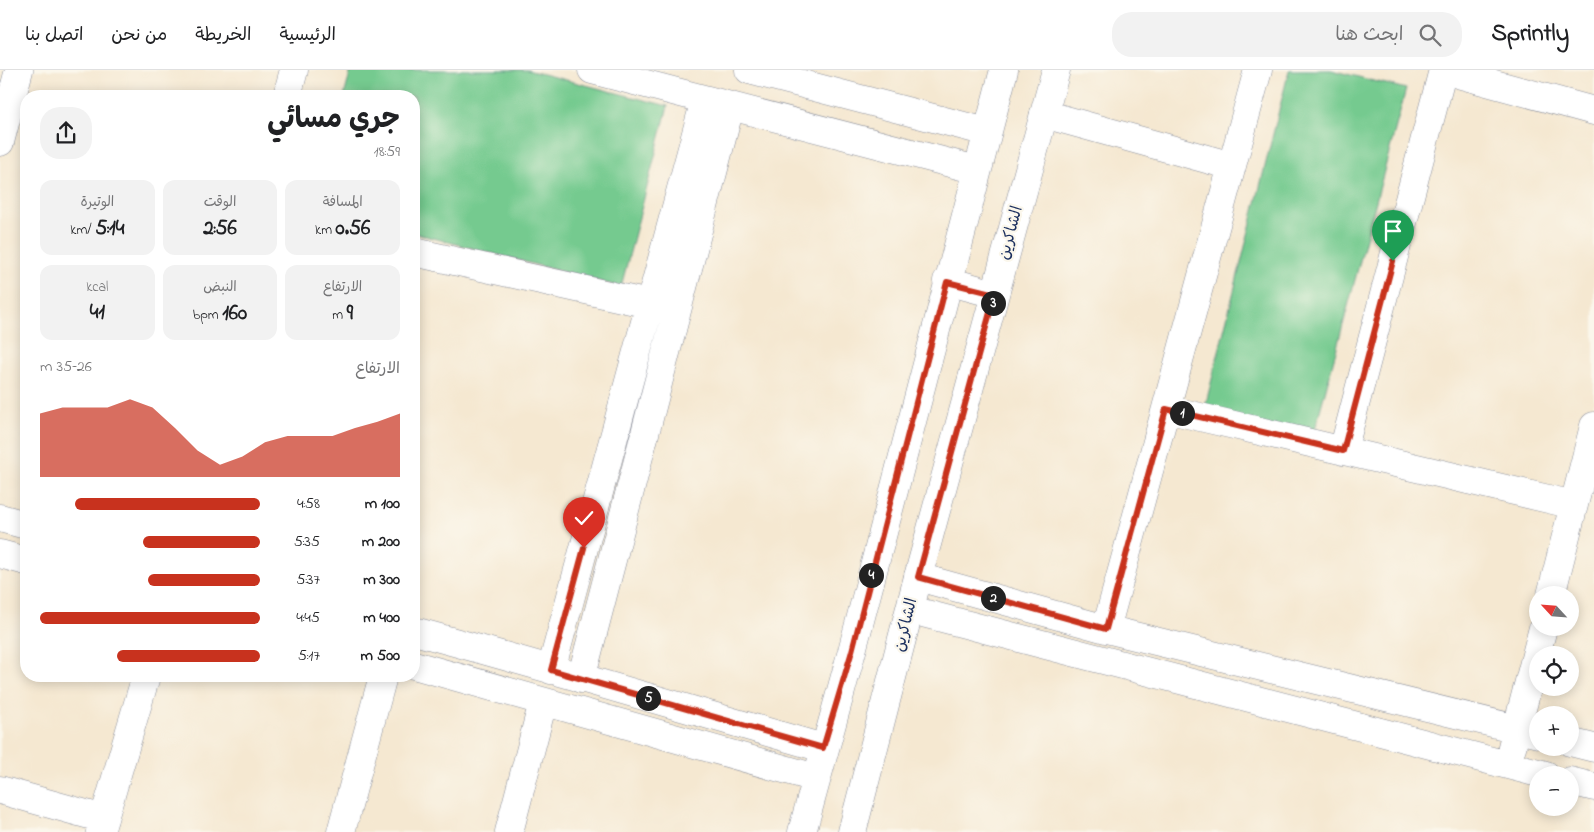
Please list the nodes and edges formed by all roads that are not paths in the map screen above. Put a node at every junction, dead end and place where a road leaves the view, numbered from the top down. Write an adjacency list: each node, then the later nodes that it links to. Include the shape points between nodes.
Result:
1 (19, 70): 14 (street)
2 (294, 70): 9 (street)
3 (592, 70): 10 (street)
4 (749, 70): 13 (street)
5 (1004, 70): 13 (street)
6 (1056, 70): 12 (street, الشاكرين)
7 (1258, 70): 15 (street)
8 (1443, 70): 11 (street); 23 (street)
9 (289, 90)
10 (718, 103): 16 (street); 20 (street); 37 (street)
11 (1594, 111)
12 (1044, 114): 15 (street); 19 (street, الشاكرين)
13 (987, 132): 16 (street)
14 (0, 142)
15 (1232, 166): 21 (street)
16 (977, 170): 18 (street)
17 (420, 253): 20 (street)
18 (947, 282): 19 (street); 43 (street, via 854,642)
19 (995, 294): 29 (street, الشاكرين)
20 (650, 304): 36 (street)
21 (1166, 409): 23 (street); 32 (street)
22 (1594, 426): 24 (street)
23 (1343, 451): 24 (street)
24 (1574, 505): 30 (street)
25 (0, 518): 26 (street)
26 (20, 523)
27 (0, 554): 28 (street)
28 (20, 559)
29 (918, 577): 31 (street, الشاكرين); 32 (street)
30 (1553, 586)
31 (911, 610): 45 (street); 55 (street, الشاكرين)
32 (1106, 629): 41 (street)
33 (420, 632): 36 (street)
34 (1542, 636): 41 (street)
35 (420, 667): 40 (street)
36 (551, 670): 37 (street)
37 (581, 679): 43 (street)
38 (144, 682): 51 (street)
39 (381, 682): 52 (street)
40 (544, 702): 47 (street); 53 (street)
41 (1528, 731): 45 (street)
42 (1579, 744): 44 (street)
43 (823, 748): 47 (street)
44 (1594, 748)
45 (1507, 765): 46 (street)
46 (1529, 771)
47 (816, 778): 54 (street)
48 (1579, 784): 49 (street)
49 (1594, 788)
50 (0, 790): 51 (street)
51 (102, 825)
52 (341, 832)
53 (510, 832)
54 (802, 832)
55 (852, 832)

